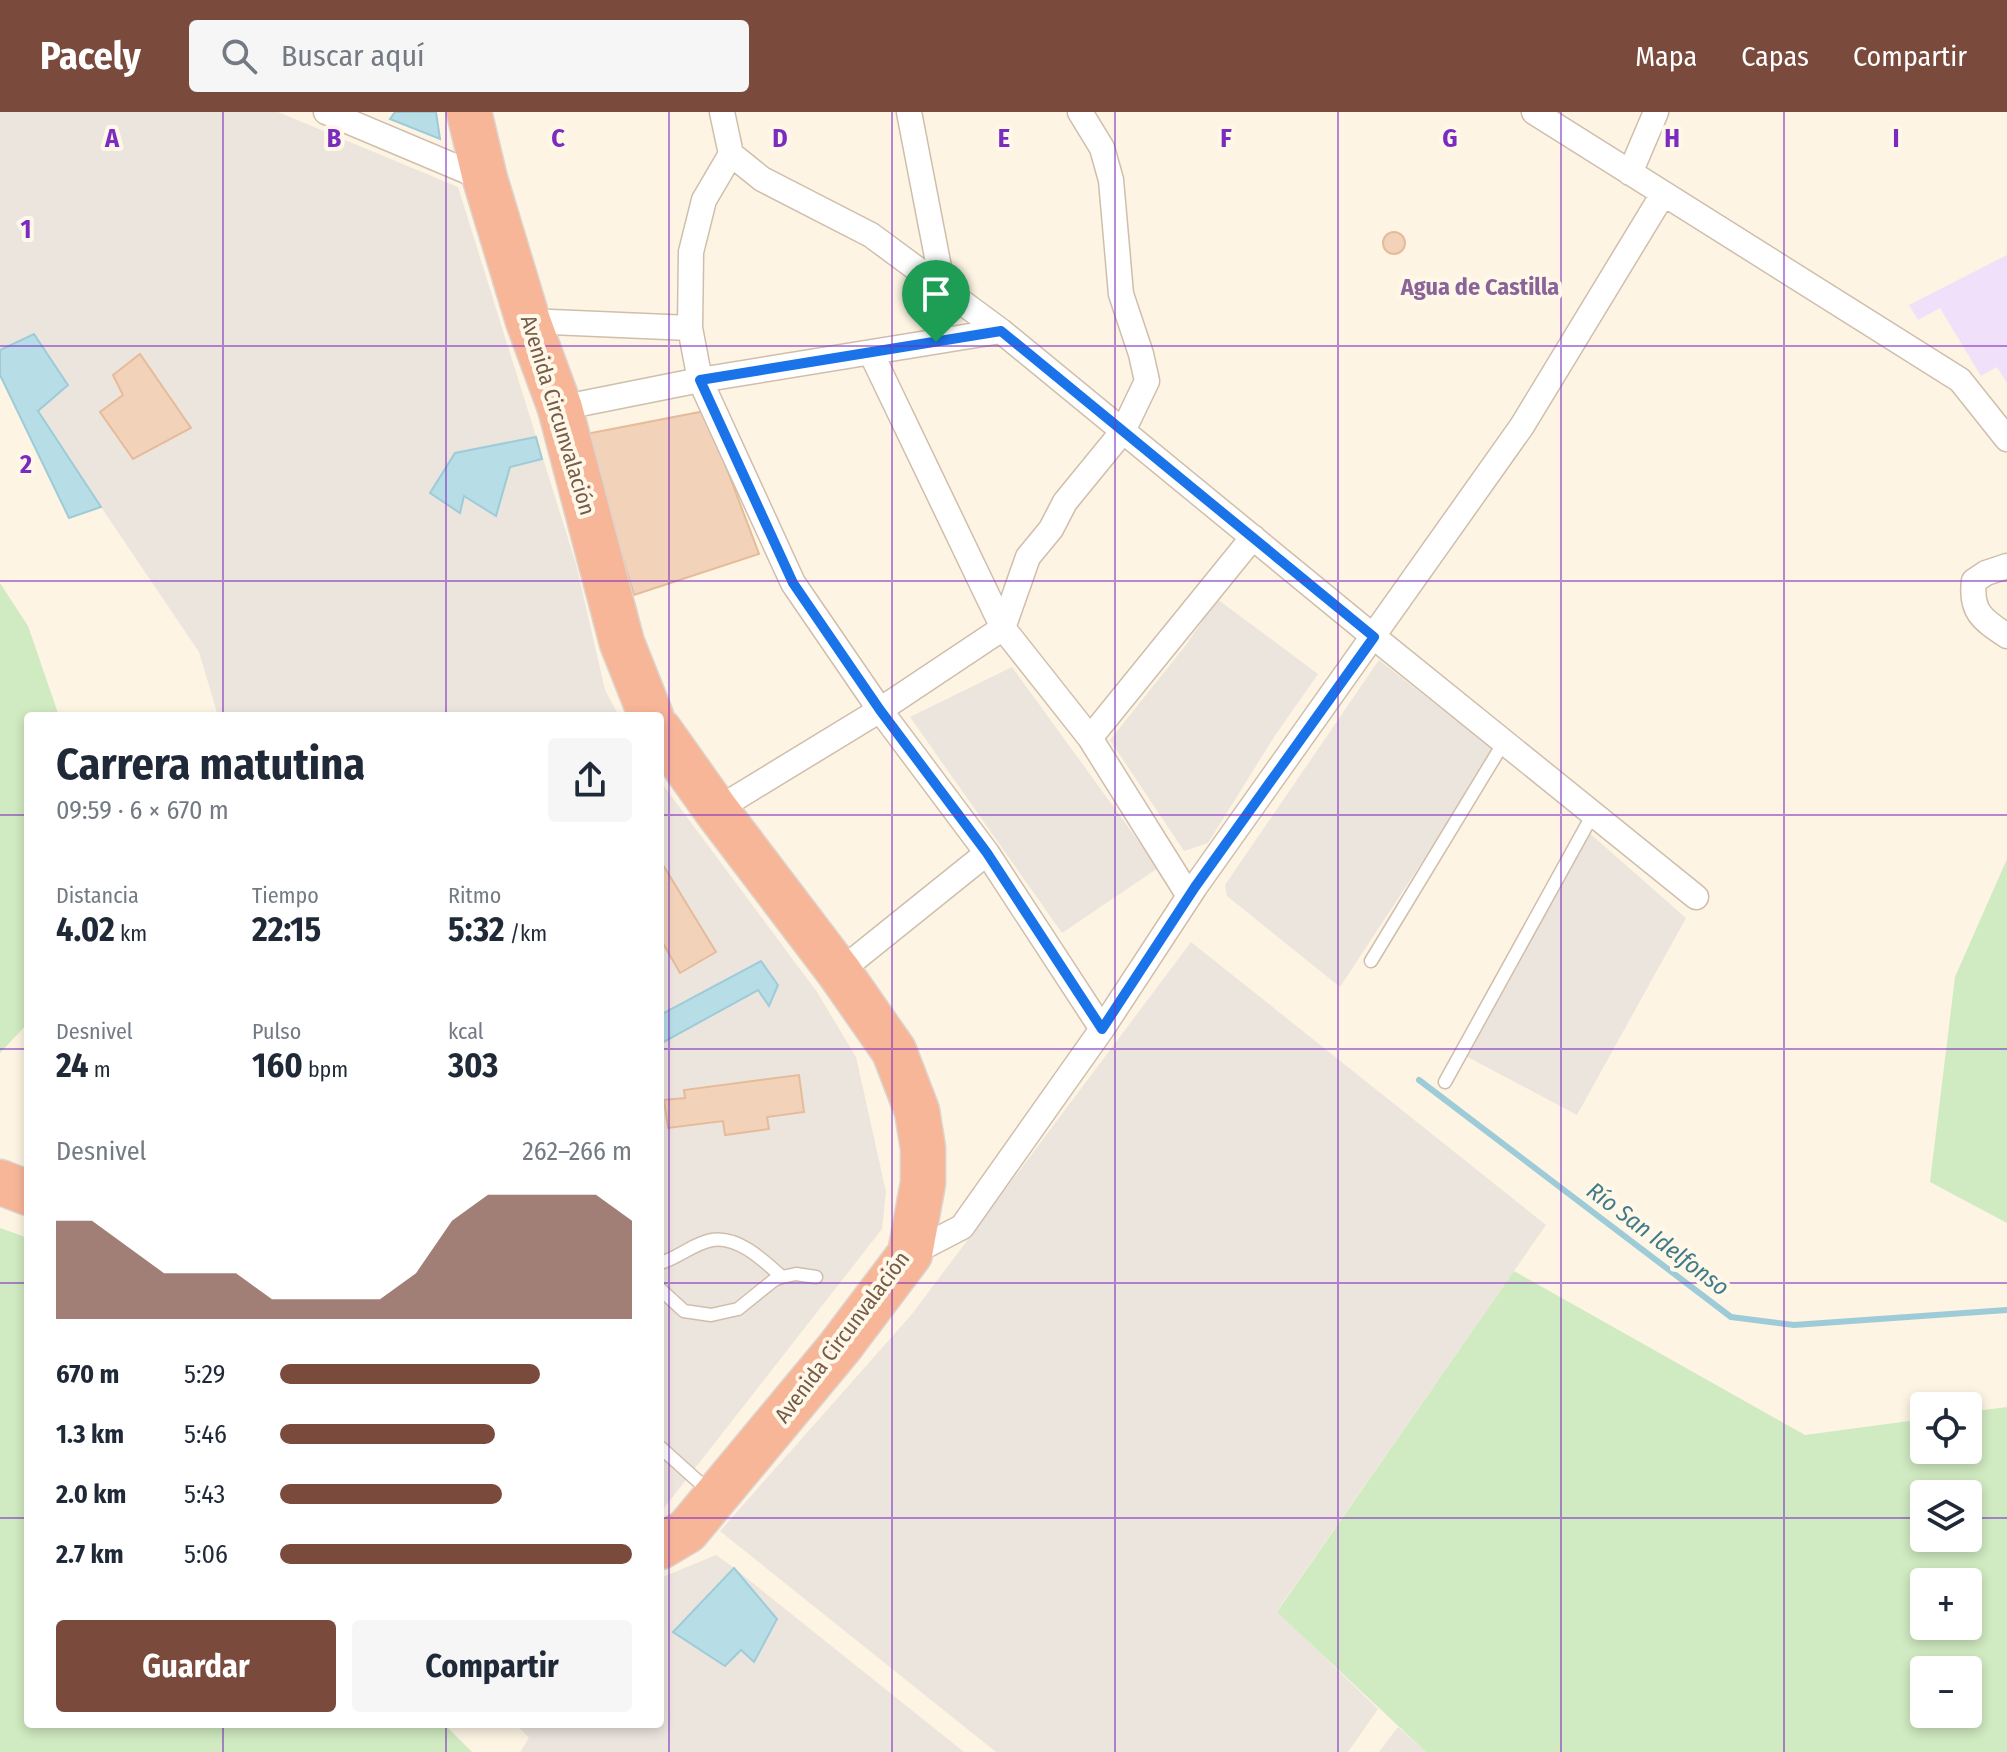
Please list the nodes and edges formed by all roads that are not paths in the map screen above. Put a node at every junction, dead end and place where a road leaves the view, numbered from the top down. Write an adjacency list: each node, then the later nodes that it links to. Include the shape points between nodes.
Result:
1 (326, 112): 10 (street)
2 (469, 112): 10 (highway, Avenida Circunvalación)
3 (722, 112): 8 (street)
4 (909, 112): 12 (street)
5 (1080, 112): 19 (street, via 1102,148 1111,180 1121,294 1147,381)
6 (1534, 112): 9 (street)
7 (1656, 112): 9 (street)
8 (731, 154): 12 (street, via 762,179 871,235); 14 (street, via 704,200 694,239)
9 (1630, 173): 11 (street)
10 (485, 179): 13 (highway, Avenida Circunvalación)
11 (1663, 194): 20 (street, via 1960,380); 25 (street, via 1522,426)
12 (943, 288): 15 (street)
13 (528, 321): 14 (street); 18 (highway, Avenida Circunvalación)
14 (690, 328): 17 (street)
15 (1001, 331): 16 (street); 19 (street)
16 (871, 353): 17 (street); 23 (street)
17 (700, 380): 18 (street); 26 (street, via 793,583)
18 (560, 408): 27 (highway, Avenida Circunvalación, via 622,643)
19 (1123, 431): 21 (street); 23 (street, via 1028,557)
20 (2007, 439)
21 (1253, 537): 25 (street); 29 (street)
22 (2007, 566): 24 (street, via 1974,581 1971,599 1981,618)
23 (1003, 628): 26 (street); 29 (street)
24 (2007, 636)
25 (1374, 637): 30 (street); 34 (street)
26 (880, 710): 31 (street); 33 (street)
27 (649, 712)
28 (664, 737): 31 (highway, Avenida Circunvalación)
29 (1090, 738): 34 (street)
30 (1504, 742): 32 (street); 36 (lane)
31 (716, 810): 37 (highway, Avenida Circunvalación)
32 (1593, 814): 35 (street); 39 (lane)
33 (987, 853): 37 (street); 38 (street)
34 (1189, 896): 38 (street)
35 (1696, 897)
36 (1371, 961)
37 (839, 972): 42 (highway, Avenida Circunvalación, via 894,1051 917,1111 923,1183)
38 (1102, 1029): 42 (street, via 962,1227)
39 (1445, 1082)
40 (0, 1182): 41 (highway)
41 (24, 1191)
42 (910, 1254): 48 (highway, Avenida Circunvalación)
43 (664, 1261): 44 (lane, via 713,1240 738,1244)
44 (782, 1277): 45 (lane); 46 (lane, via 738,1309 711,1315 684,1311)
45 (816, 1277)
46 (664, 1293)
47 (664, 1451): 48 (lane)
48 (715, 1497): 49 (highway, Avenida Circunvalación, via 687,1531)
49 (664, 1545)

